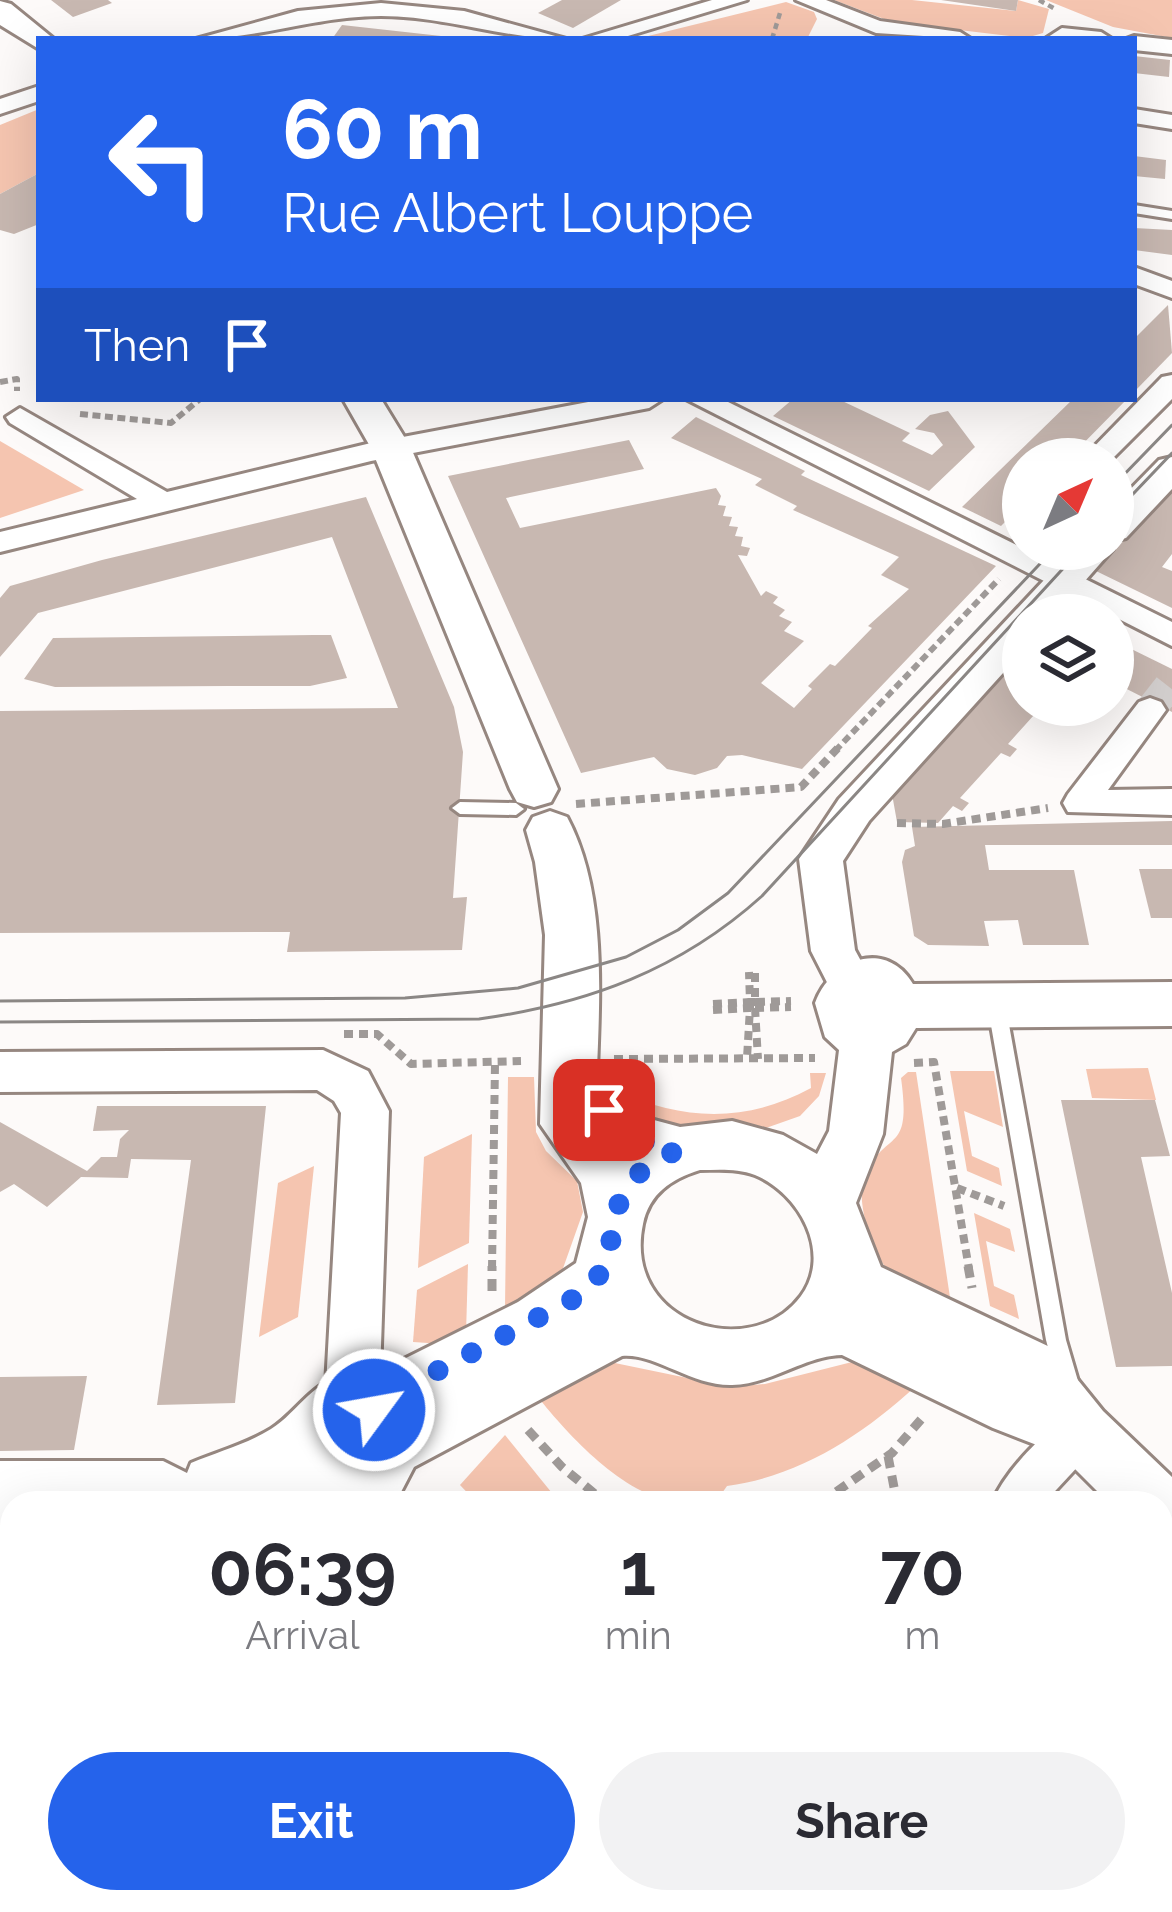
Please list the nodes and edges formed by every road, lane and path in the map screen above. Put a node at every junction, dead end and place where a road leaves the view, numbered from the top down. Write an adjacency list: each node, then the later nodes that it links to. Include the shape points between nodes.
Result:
1 (736, 0): 9 (street)
2 (807, 0): 11 (street, via 876,27)
3 (0, 10): 12 (main road)
4 (780, 12): 10 (path)
5 (260, 22): 6 (street); 7 (street); 8 (street, via 398,1 500,17)
6 (216, 36)
7 (275, 36)
8 (548, 36)
9 (604, 36)
10 (773, 36)
11 (939, 36)
12 (36, 38)
13 (1137, 43): 14 (street)
14 (1172, 47)
15 (36, 94): 16 (street)
16 (0, 107)
17 (1137, 116): 18 (street)
18 (1172, 122)
19 (1137, 209): 20 (lane)
20 (1172, 215)
21 (1137, 276): 22 (street)
22 (1172, 290)
23 (1172, 383): 29 (street)
24 (196, 402): 28 (path, via 171,423)
25 (364, 402): 30 (main road)
26 (633, 402): 30 (street)
27 (706, 402): 35 (street)
28 (20, 417): 32 (street)
29 (1117, 438)
30 (391, 448): 32 (street); 44 (main road)
31 (1172, 467): 33 (street)
32 (161, 501): 34 (street)
33 (1134, 507)
34 (1, 541)
35 (1002, 544)
36 (1020, 570): 44 (path, via 801,787)
37 (1054, 570): 38 (street)
38 (1172, 635)
39 (1002, 649): 45 (street)
40 (1150, 710): 42 (street)
41 (1172, 802): 42 (street)
42 (1079, 803): 45 (path, via 943,824 877,823)
43 (460, 808): 44 (lane)
44 (543, 808): 55 (main road, via 564,865)
45 (854, 810): 52 (street, via 821,860 833,951)
46 (752, 973): 49 (path)
47 (791, 1004): 49 (path)
48 (1172, 1004): 50 (main road)
49 (753, 1005): 51 (path); 53 (path)
50 (996, 1005): 52 (main road); 65 (lane, via 1056,1340)
51 (713, 1006)
52 (872, 1008): 56 (main road)
53 (752, 1059)
54 (0, 1072): 66 (street, via 304,1069 351,1085 365,1111)
55 (570, 1080): 57 (main road, via 638,1140); 62 (main road, via 567,1124 607,1174)
56 (857, 1099): 58 (main road, via 793,1145); 61 (main road, via 856,1134 838,1169)
57 (676, 1150): 58 (main road, via 721,1142); 62 (main road, via 638,1174)
58 (767, 1151): 61 (main road, via 802,1173)
59 (955, 1187): 60 (path)
60 (1021, 1213)
61 (835, 1227): 64 (main road, via 836,1292); 65 (main road, via 860,1286 1031,1367)
62 (611, 1235): 63 (main road, via 621,1294); 66 (main road, via 590,1290 392,1395)
63 (646, 1326): 64 (main road, via 685,1350 730,1358 774,1351); 66 (main road, via 615,1328 406,1440)
64 (812, 1328): 65 (main road, via 846,1327)
65 (1082, 1432): 70 (street); 71 (main road)
66 (350, 1456): 68 (main road, via 288,1454)
67 (887, 1456): 69 (path)
68 (202, 1491)
69 (894, 1491)
70 (1025, 1491)
71 (1142, 1491)

